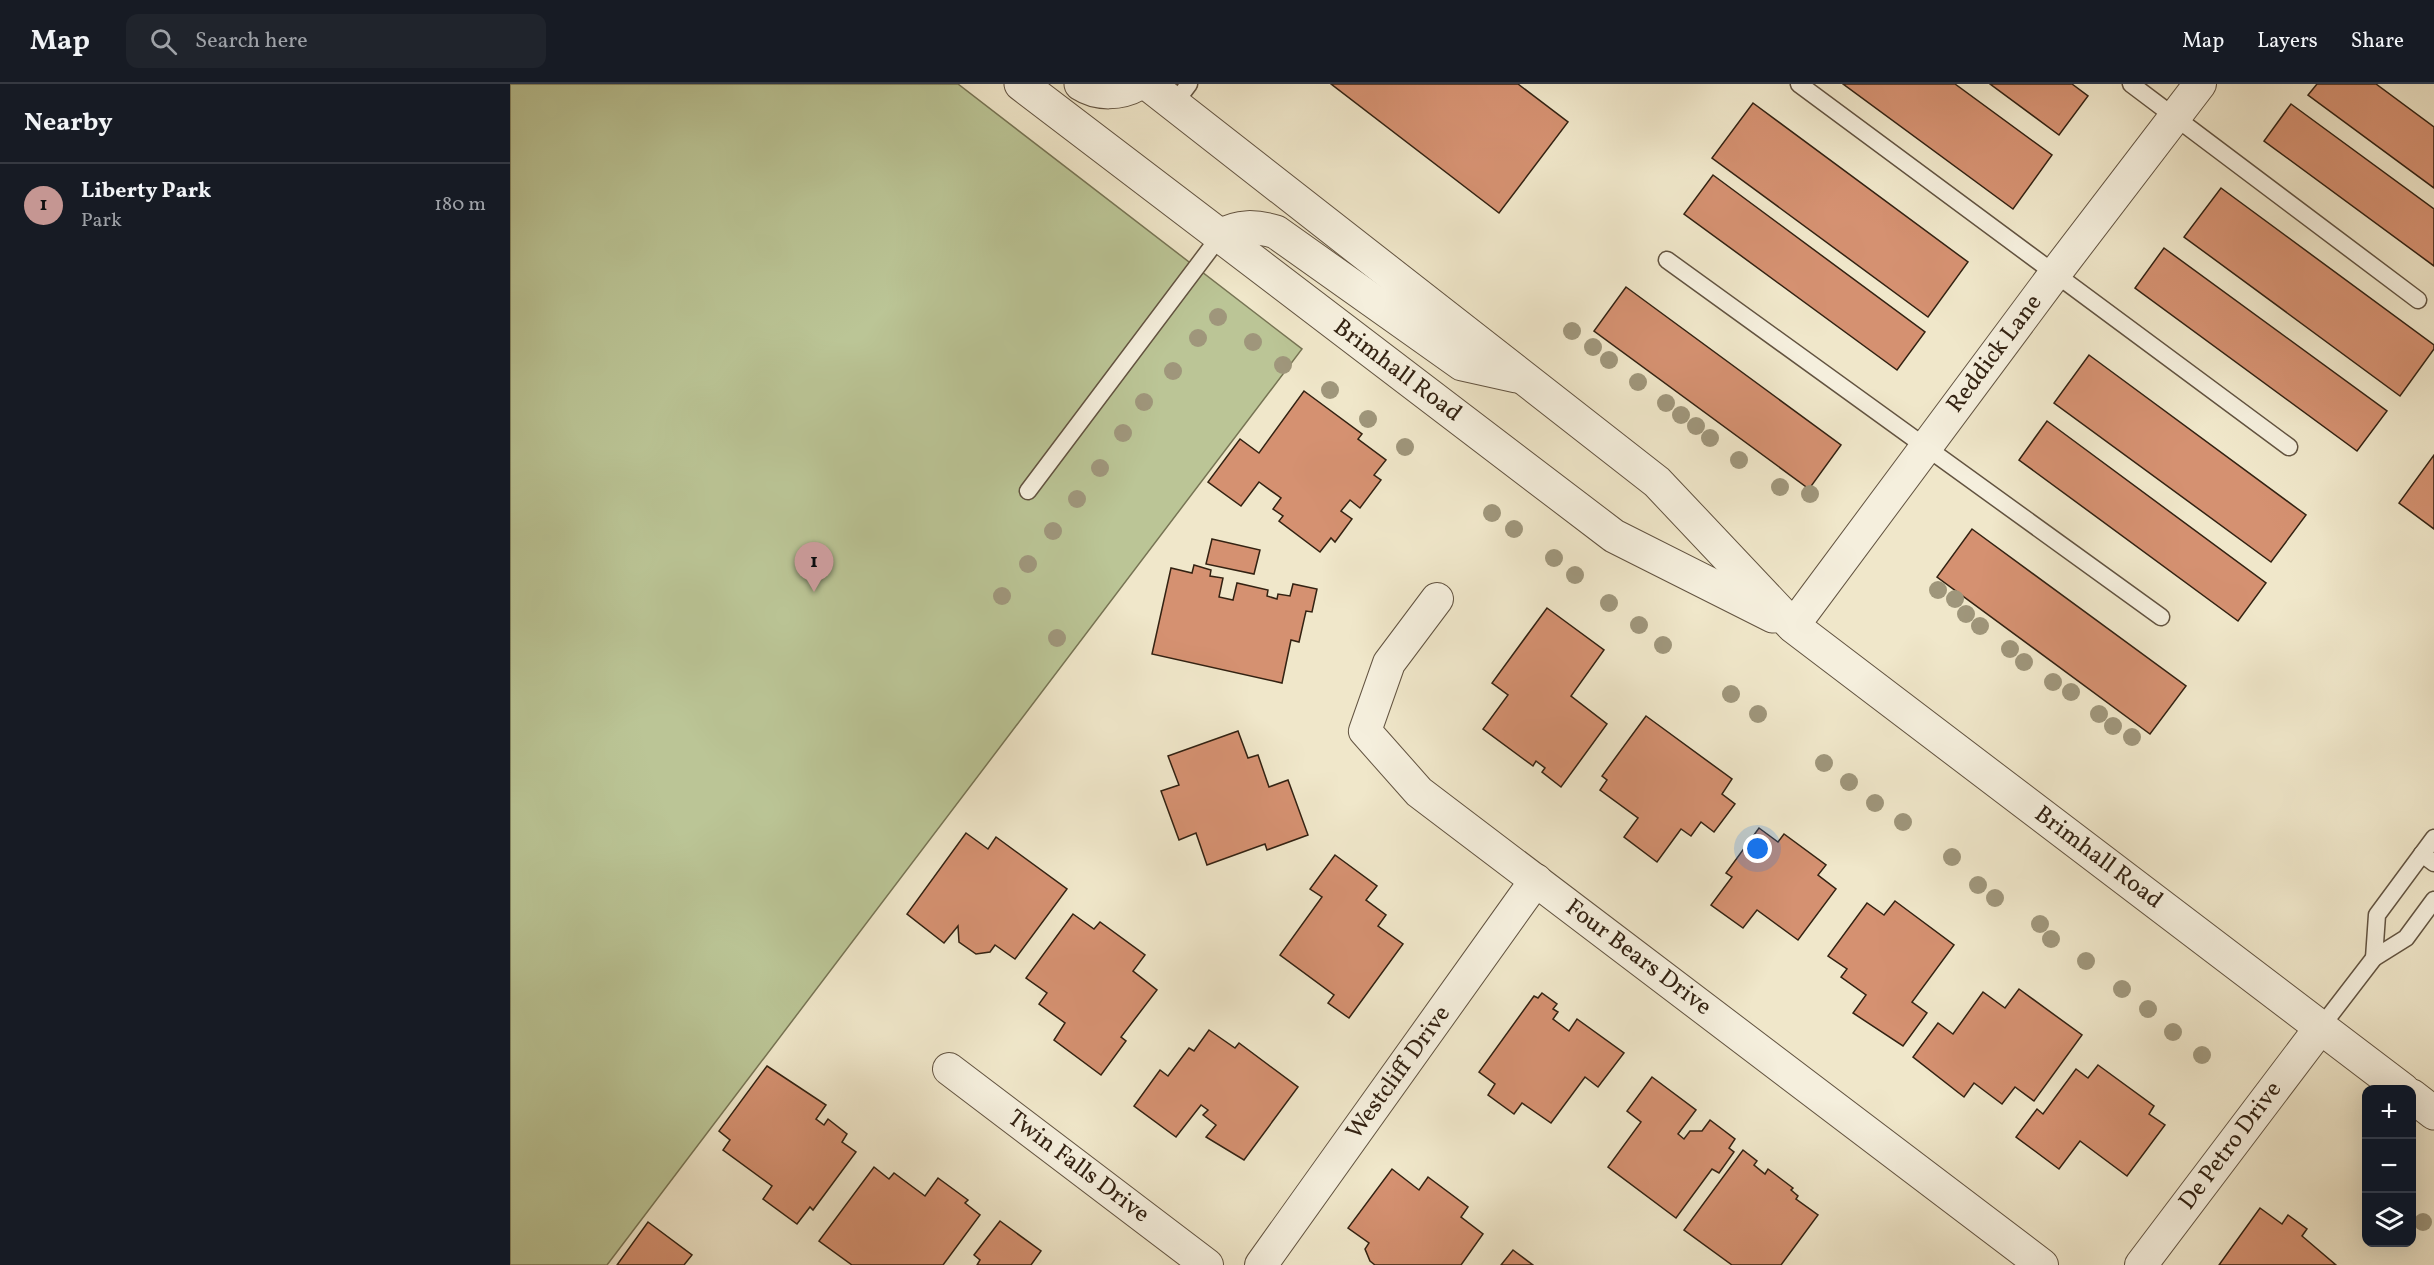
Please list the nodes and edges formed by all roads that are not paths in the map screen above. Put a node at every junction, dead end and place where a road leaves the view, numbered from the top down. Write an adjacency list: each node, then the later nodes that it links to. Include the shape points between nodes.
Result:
1 (1021, 84): 10 (street, Brimhall Road)
2 (1081, 84): 3 (street, via 1119,92)
3 (1138, 84)
4 (1148, 84): 8 (street, Brimhall Road)
5 (1799, 84): 12 (lane)
6 (2131, 84): 9 (lane)
7 (2200, 84): 9 (street, Reddick Lane)
8 (1181, 94): 14 (street, Brimhall Road)
9 (2175, 117): 12 (street, Reddick Lane); 13 (lane)
10 (1220, 236): 14 (street, via 1241,227 1276,232 1462,364); 17 (lane); 20 (street, Brimhall Road, via 1614,536)
11 (1667, 260): 16 (lane)
12 (2054, 274): 15 (lane); 16 (street, Reddick Lane)
13 (2418, 300)
14 (1523, 378): 20 (street, Brimhall Road, via 1657,482)
15 (2289, 447)
16 (1925, 449): 19 (lane); 20 (street, Reddick Lane)
17 (1028, 491)
18 (1437, 599): 23 (street, Four Bears Drive, via 1389,663 1365,731 1419,792)
19 (2161, 617)
20 (1793, 626): 26 (street, Brimhall Road)
21 (2434, 838): 22 (lane)
22 (2428, 859): 25 (lane, via 2377,915)
23 (1536, 880): 32 (street, Westcliff Drive); 33 (street, Four Bears Drive)
24 (2434, 900): 25 (lane, via 2406,938)
25 (2374, 958): 26 (lane)
26 (2321, 1027): 28 (street, Brimhall Road); 34 (street, De Petro Drive)
27 (949, 1069): 31 (street, Twin Falls Drive)
28 (2398, 1085)
29 (2416, 1099): 30 (street)
30 (2434, 1113)
31 (1207, 1265)
32 (1261, 1265)
33 (2042, 1265)
34 (2140, 1265)

